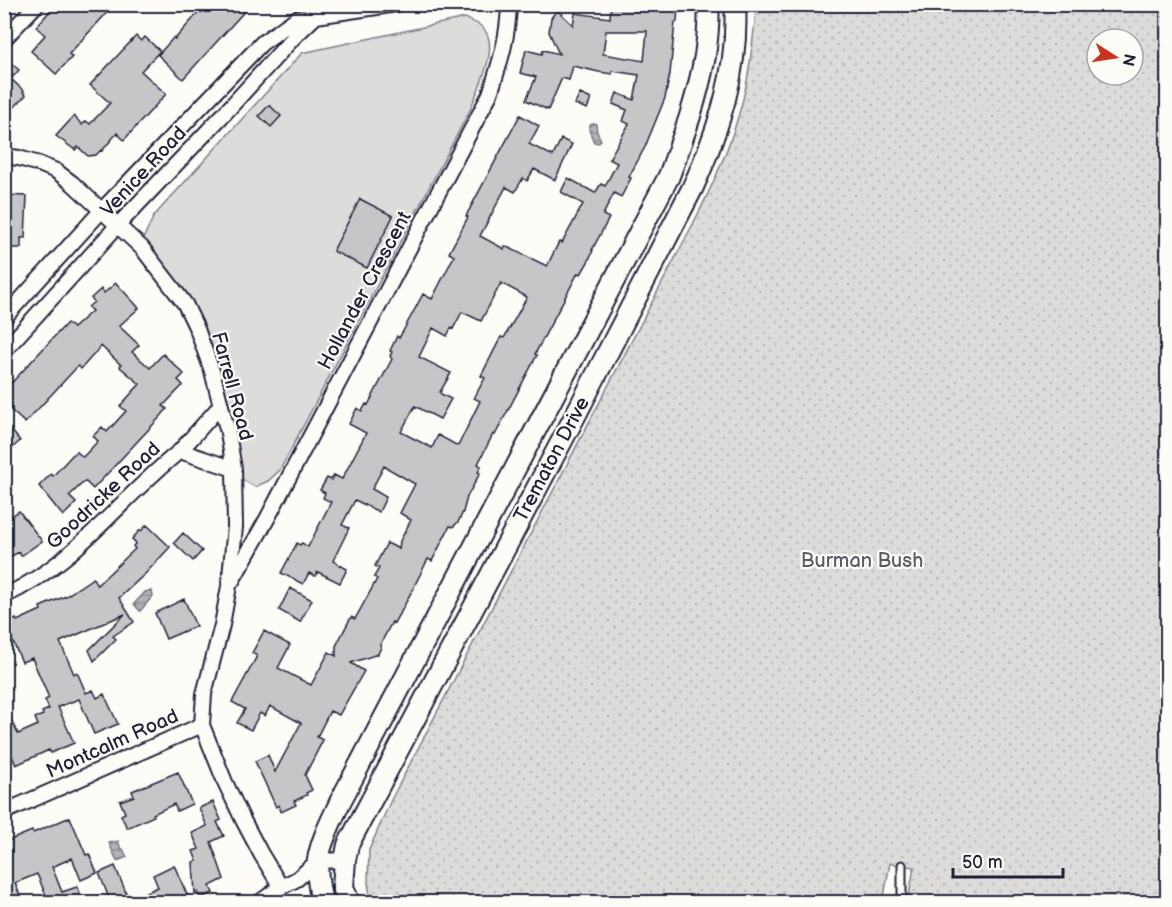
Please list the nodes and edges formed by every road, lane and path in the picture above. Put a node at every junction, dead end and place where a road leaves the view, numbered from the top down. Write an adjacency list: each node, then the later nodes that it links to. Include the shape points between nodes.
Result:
1 (37, 4): 7 (street)
2 (397, 4): 6 (street)
3 (509, 4): 25 (street, Hollander Crescent, via 503,54 490,94)
4 (708, 4): 11 (street, Trematon Drive, via 700,81)
5 (735, 4): 12 (street, Trematon Drive, via 727,96)
6 (297, 17): 8 (street, Venice Road, via 262,43); 9 (street, Venice Road)
7 (4, 39)
8 (208, 98): 9 (street); 13 (street, Venice Road)
9 (223, 115): 14 (street, Venice Road)
10 (4, 156): 13 (street, Farrell Road, via 56,171)
11 (669, 176): 12 (street); 16 (street, Trematon Drive)
12 (693, 187): 17 (street, Trematon Drive)
13 (102, 210): 14 (street, Farrell Road); 15 (street, Venice Road)
14 (118, 225): 18 (street, Venice Road); 19 (street, Farrell Road, via 185,303 213,371)
15 (4, 318)
16 (584, 337): 17 (street); 21 (street, Trematon Drive)
17 (608, 350): 23 (street, Trematon Drive)
18 (4, 351)
19 (221, 405): 20 (street); 22 (street, Farrell Road)
20 (180, 452): 22 (street, Goodricke Road); 27 (street, Goodricke Road, via 58,565)
21 (515, 469): 23 (street); 24 (street, Trematon Drive)
22 (234, 470): 25 (street, Hollander Crescent, via 235,526)
23 (538, 483): 26 (street, Trematon Drive)
24 (460, 574): 26 (street); 28 (street, Trematon Drive)
25 (229, 586): 29 (street, Hollander Crescent, via 204,694)
26 (484, 587): 30 (street, Trematon Drive)
27 (4, 597)
28 (384, 719): 30 (street); 33 (street, Trematon Drive, via 340,802)
29 (202, 725): 31 (street, Montcalm Road); 36 (street, Hollander Crescent, via 243,820)
30 (407, 731): 32 (street, Trematon Drive, via 348,845)
31 (4, 812)
32 (345, 860): 33 (street); 38 (street, Trematon Drive)
33 (318, 861): 35 (street); 37 (street, Trematon Drive)
34 (902, 865): 40 (lane)
35 (297, 879): 36 (street); 37 (street)
36 (280, 887): 39 (street)
37 (320, 895): 38 (street)
38 (346, 895)
39 (260, 903)
40 (902, 903)

